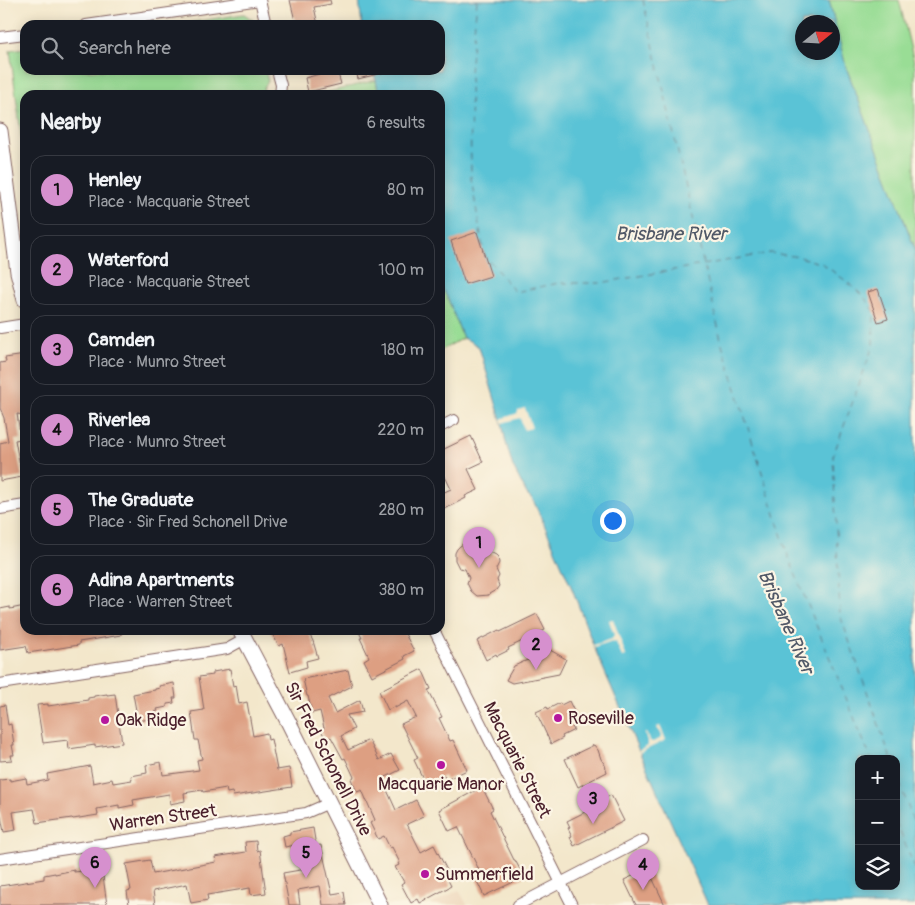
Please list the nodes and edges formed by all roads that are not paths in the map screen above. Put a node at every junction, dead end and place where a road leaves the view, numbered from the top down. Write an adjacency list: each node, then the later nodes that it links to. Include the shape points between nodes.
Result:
1 (260, 0): 2 (street); 3 (street)
2 (121, 20)
3 (265, 20)
4 (20, 35): 5 (street)
5 (0, 37)
6 (278, 75): 7 (street)
7 (280, 90)
8 (0, 131): 9 (main road)
9 (20, 282)
10 (20, 325): 11 (street)
11 (0, 328)
12 (454, 420): 13 (street)
13 (445, 424)
14 (20, 506): 15 (street)
15 (0, 509)
16 (242, 635): 18 (street, via 227,649); 19 (main road, Sir Fred Schonell Drive)
17 (437, 635): 22 (street, Macquarie Street)
18 (0, 684)
19 (329, 803): 21 (street, Warren Street, via 306,814); 23 (main road, Sir Fred Schonell Drive)
20 (643, 840): 22 (street)
21 (0, 859)
22 (561, 883): 24 (street); 25 (street, Macquarie Street)
23 (380, 905)
24 (518, 905)
25 (572, 905)

